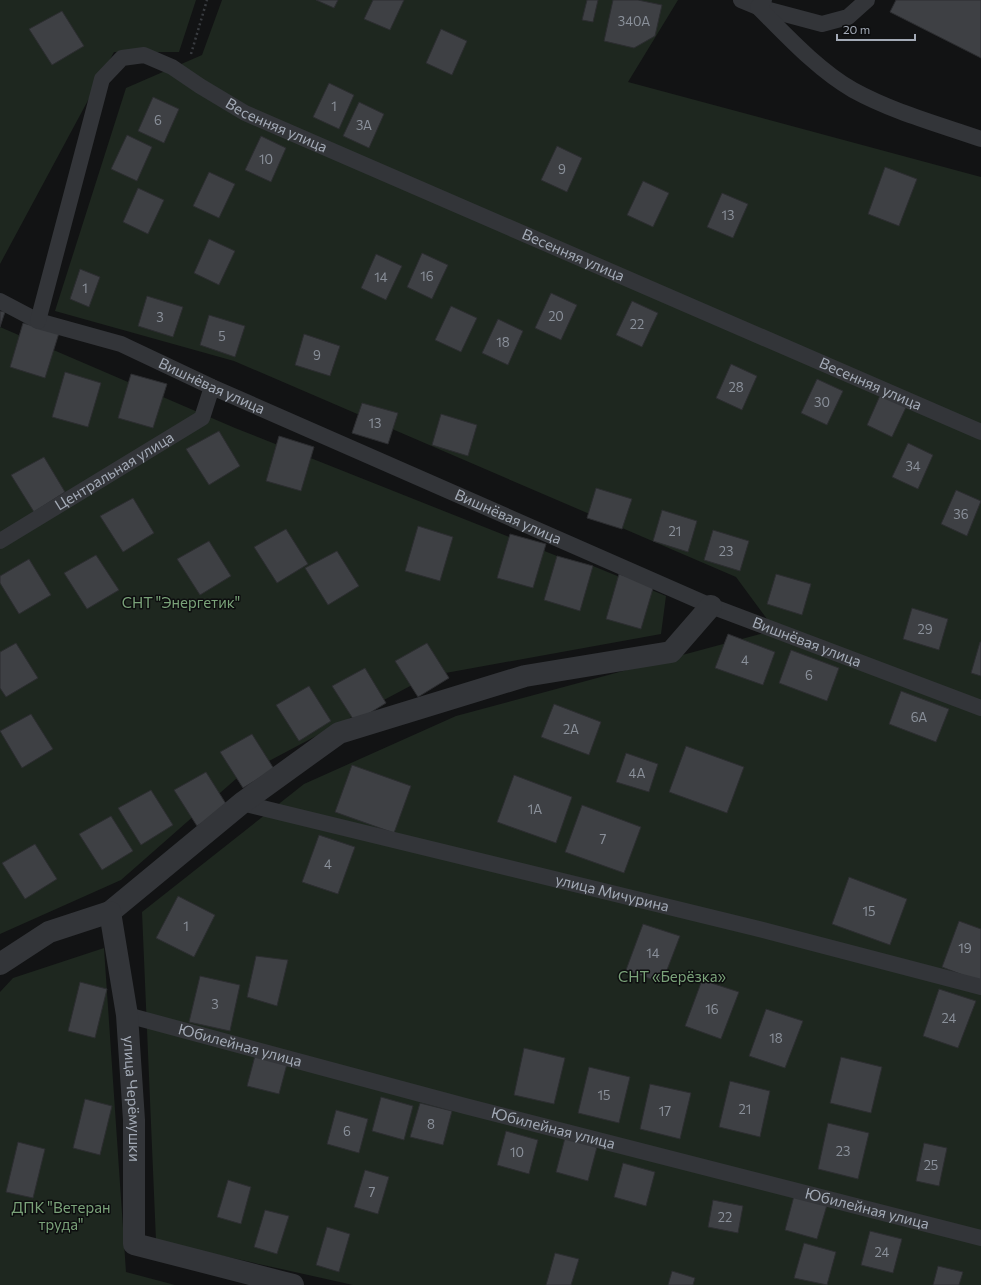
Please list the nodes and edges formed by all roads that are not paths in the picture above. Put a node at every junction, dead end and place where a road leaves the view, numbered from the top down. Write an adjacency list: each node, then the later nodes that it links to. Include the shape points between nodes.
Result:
1 (741, 0): 3 (lane)
2 (867, 0): 3 (lane, via 848,17 822,24)
3 (761, 4): 4 (lane, via 808,56 851,89 884,106)
4 (981, 139)
5 (0, 301): 6 (lane, Вишнёвая улица)
6 (38, 321): 7 (lane, Вишнёвая улица, via 121,344); 8 (lane, Весенняя улица, via 102,79 122,58 144,55 172,66 246,113)
7 (212, 387): 9 (lane, Центральная улица, via 202,418); 10 (lane, Вишнёвая улица)
8 (981, 432)
9 (0, 541)
10 (711, 606): 11 (lane, Вишнёвая улица); 12 (street, via 671,652 525,676 338,733)
11 (981, 708)
12 (242, 803): 13 (street); 15 (lane, улица Мичурина, via 754,928)
13 (110, 912): 14 (street, via 49,932); 16 (street, улица Черёмушки)
14 (0, 964)
15 (981, 987)
16 (127, 1015): 17 (lane, Юбилейная улица, via 465,1106); 18 (street, улица Черёмушки, via 134,1120 134,1244)
17 (981, 1238)
18 (293, 1285)

